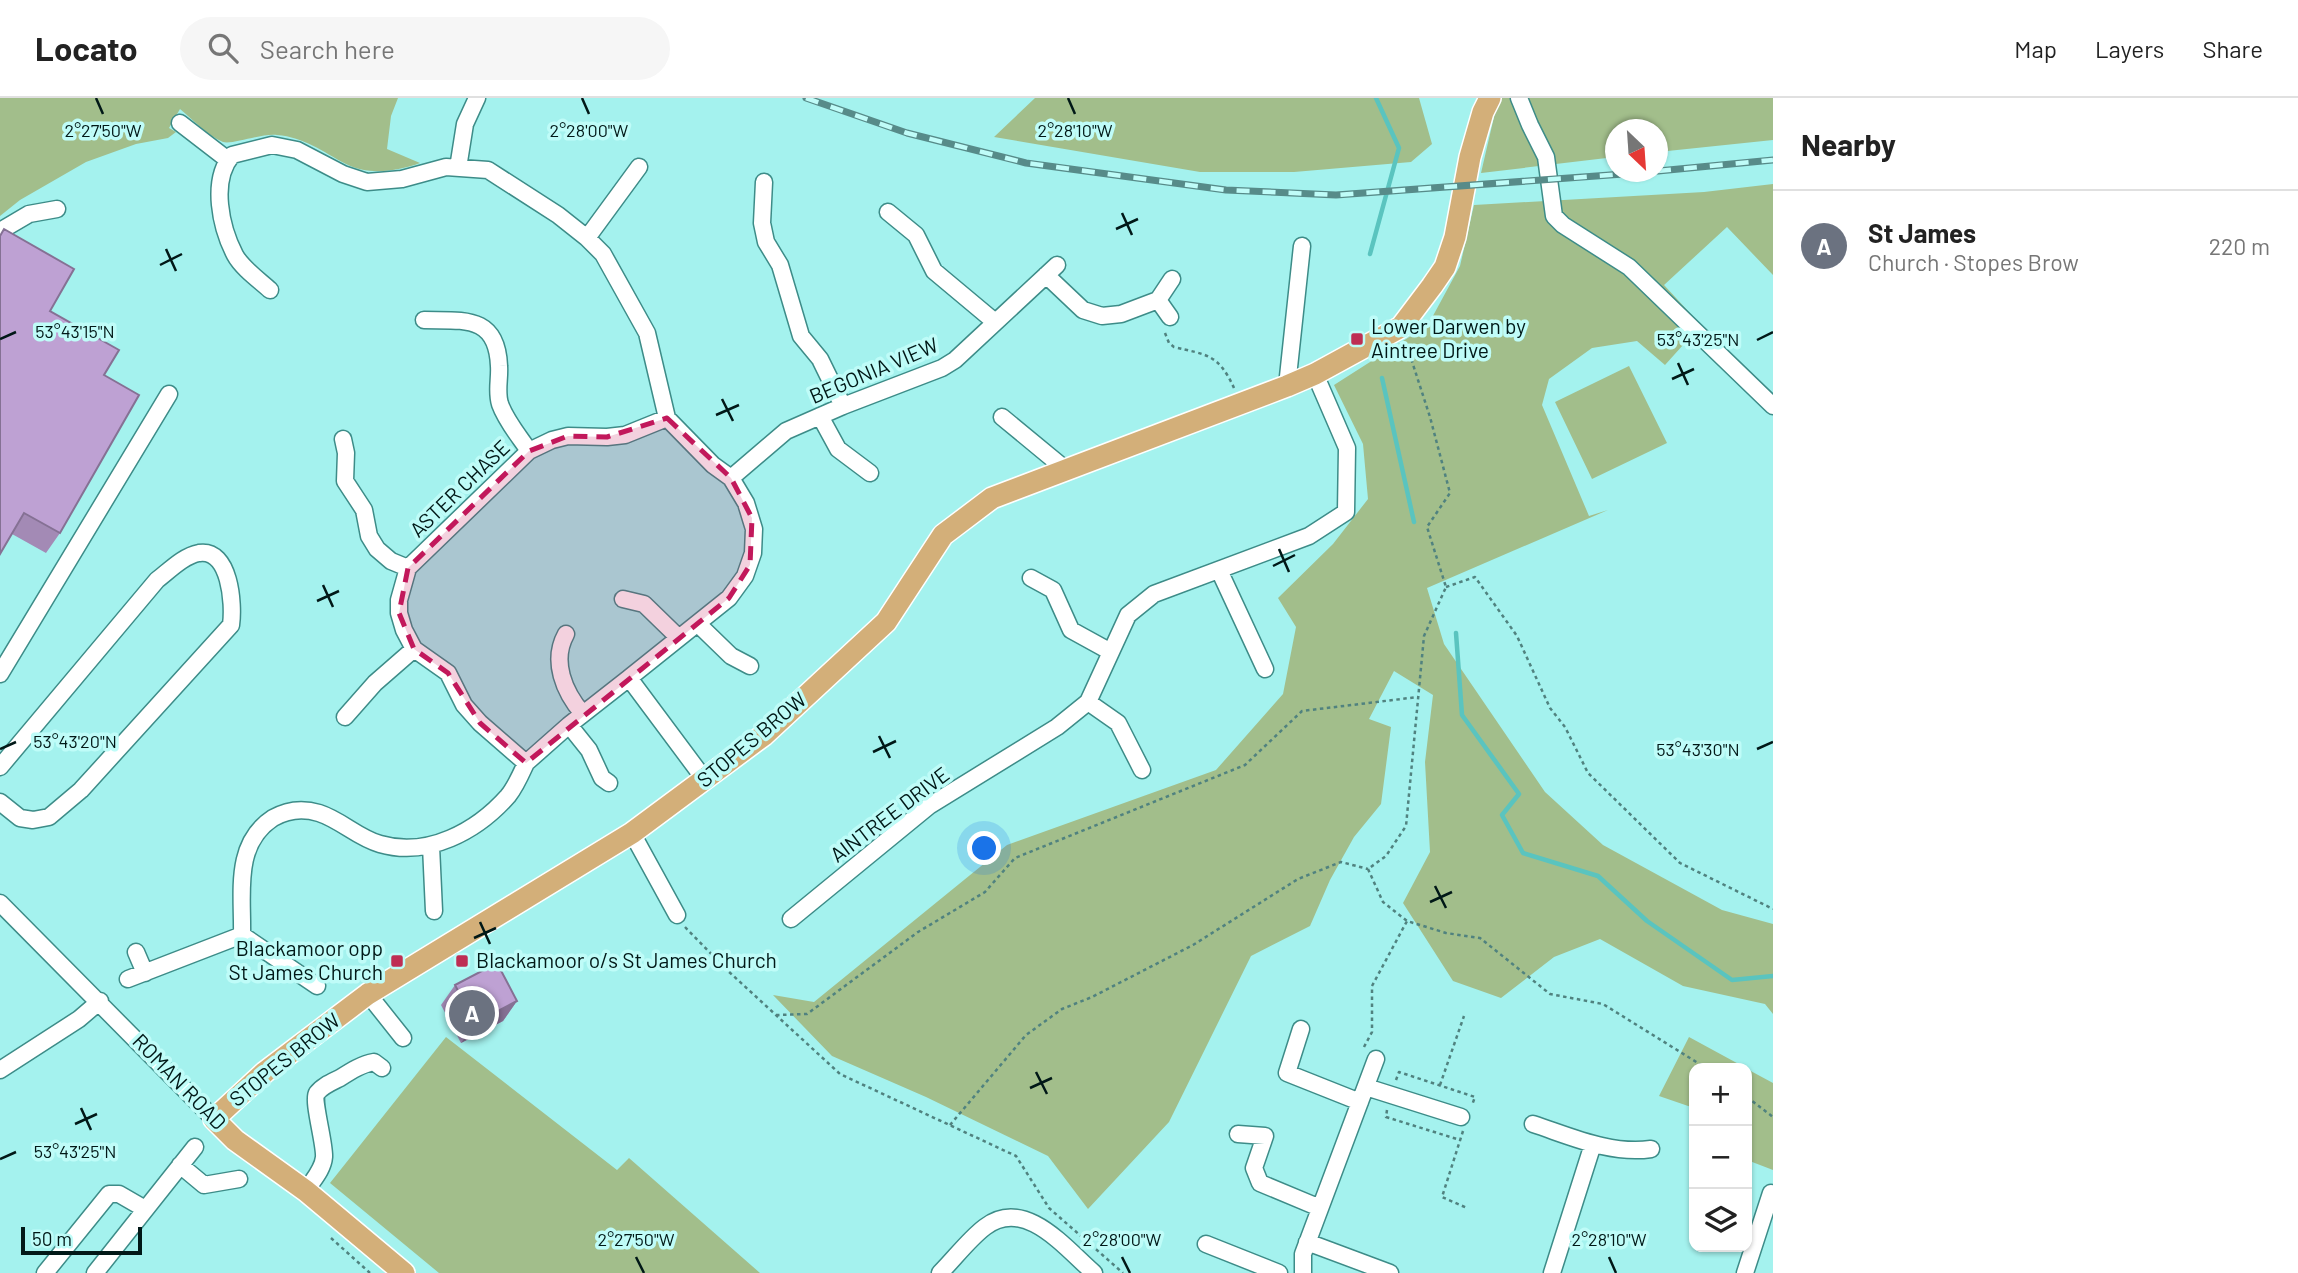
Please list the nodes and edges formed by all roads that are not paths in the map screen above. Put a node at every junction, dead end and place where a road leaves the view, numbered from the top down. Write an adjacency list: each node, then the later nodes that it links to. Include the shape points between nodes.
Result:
1 (477, 98): 7 (street, via 465,124)
2 (1490, 98): 20 (main road, STOPES BROW, via 1470,157 1445,267 1401,327)
3 (1519, 98): 24 (street, via 1546,157 1555,216 1629,267)
4 (180, 123): 5 (street)
5 (228, 160): 7 (street, via 239,152 272,145 296,150 368,183); 15 (street, via 220,191 221,216 236,257)
6 (639, 167): 12 (street)
7 (458, 168): 12 (street, via 488,170)
8 (764, 182): 23 (street, via 766,242 780,265 801,336 820,359)
9 (57, 209): 11 (street, via 29,214)
10 (888, 212): 19 (street, via 916,235 934,271)
11 (0, 231)
12 (587, 237): 27 (street, via 610,266 647,333)
13 (1302, 246): 21 (street)
14 (1172, 279): 16 (street)
15 (270, 290)
16 (1158, 300): 17 (street); 19 (street, BEGONIA VIEW, via 1102,316 1083,310 1052,270)
17 (1170, 317)
18 (424, 320): 29 (street, via 465,320 496,342 500,403)
19 (995, 321): 23 (street, BEGONIA VIEW, via 942,368)
20 (1315, 374): 21 (main road, STOPES BROW); 34 (street, AINTREE DRIVE, via 1347,448 1346,512 1309,536)
21 (1287, 386): 30 (main road, STOPES BROW)
22 (169, 394): 44 (street)
23 (843, 406): 25 (street, BEGONIA VIEW)
24 (1773, 406)
25 (820, 416): 31 (street, via 838,449); 32 (street, BEGONIA VIEW, via 786,431)
26 (1002, 417): 30 (street)
27 (667, 418): 29 (street, ASTER CHASE, via 625,435 568,436); 32 (street)
28 (343, 439): 33 (street, via 345,481 366,515 369,536 391,561)
29 (529, 451): 33 (street, ASTER CHASE)
30 (1065, 469): 53 (main road, STOPES BROW, via 992,498 943,535 886,622 764,735)
31 (870, 473)
32 (731, 478): 37 (street, via 752,518 753,553 738,587)
33 (408, 568): 40 (street, ASTER CHASE, via 399,613)
34 (1219, 570): 41 (street, AINTREE DRIVE, via 1154,594 1128,615); 43 (street)
35 (1031, 578): 41 (street, via 1053,590 1071,630)
36 (623, 599): 39 (street, via 644,604)
37 (698, 624): 39 (street); 42 (street, via 731,656)
38 (566, 634): 47 (street, via 558,658 568,692)
39 (679, 638): 45 (street)
40 (414, 649): 48 (street); 50 (street, via 448,674 464,705)
41 (1111, 652): 46 (street, AINTREE DRIVE)
42 (750, 666)
43 (1265, 668)
44 (0, 674)
45 (629, 678): 47 (street); 53 (street)
46 (1088, 702): 52 (street, via 1118,723); 61 (street, AINTREE DRIVE, via 1058,727 929,806)
47 (583, 714): 49 (street)
48 (345, 717)
49 (569, 725): 50 (street); 54 (street)
50 (526, 763): 57 (street, via 510,793 492,813)
51 (0, 767): 55 (street, via 158,580 197,553 219,561 231,587 231,625 81,790 49,817 20,818)
52 (1142, 770)
53 (705, 780): 56 (main road, STOPES BROW)
54 (609, 783)
55 (0, 802)
56 (632, 833): 60 (street); 67 (main road, STOPES BROW)
57 (431, 846): 59 (street); 62 (street, via 379,844 333,818 308,810 276,816 250,840 244,860)
58 (0, 903): 68 (street, ROMAN ROAD)
59 (434, 911)
60 (677, 915)
61 (791, 919)
62 (242, 935): 64 (street); 66 (street)
63 (136, 952): 64 (street)
64 (145, 973): 65 (street)
65 (128, 979)
66 (317, 986)
67 (368, 994): 70 (street); 77 (main road, STOPES BROW, via 265,1072)
68 (100, 1002): 73 (street); 77 (street, ROMAN ROAD)
69 (1301, 1029): 75 (street, via 1287,1073)
70 (403, 1038)
71 (1376, 1059): 74 (street)
72 (383, 1068): 85 (street, via 366,1063 316,1094 324,1157)
73 (0, 1070)
74 (1366, 1087): 75 (street); 76 (street)
75 (1360, 1102): 87 (street)
76 (1461, 1117)
77 (214, 1119): 85 (main road, ROMAN ROAD, via 235,1140)
78 (1532, 1124): 80 (street)
79 (1238, 1134): 87 (street, via 1265,1136 1254,1168 1260,1183)
80 (1593, 1144): 82 (street); 99 (street)
81 (195, 1147): 83 (street)
82 (1651, 1149)
83 (180, 1166): 84 (street, via 204,1185); 88 (street)
84 (239, 1179)
85 (306, 1191): 93 (main road, ROMAN ROAD)
86 (1771, 1193): 100 (street)
87 (1320, 1208): 89 (street)
88 (145, 1209): 91 (street, via 119,1194 109,1195); 92 (street)
89 (1307, 1242): 97 (street); 98 (street)
90 (1206, 1244): 96 (street)
91 (45, 1273)
92 (95, 1273)
93 (404, 1273)
94 (940, 1273): 95 (street, via 985,1227 1014,1217 1040,1226)
95 (1094, 1273)
96 (1279, 1273)
97 (1303, 1273)
98 (1390, 1273)
99 (1552, 1273)
100 (1745, 1273)

